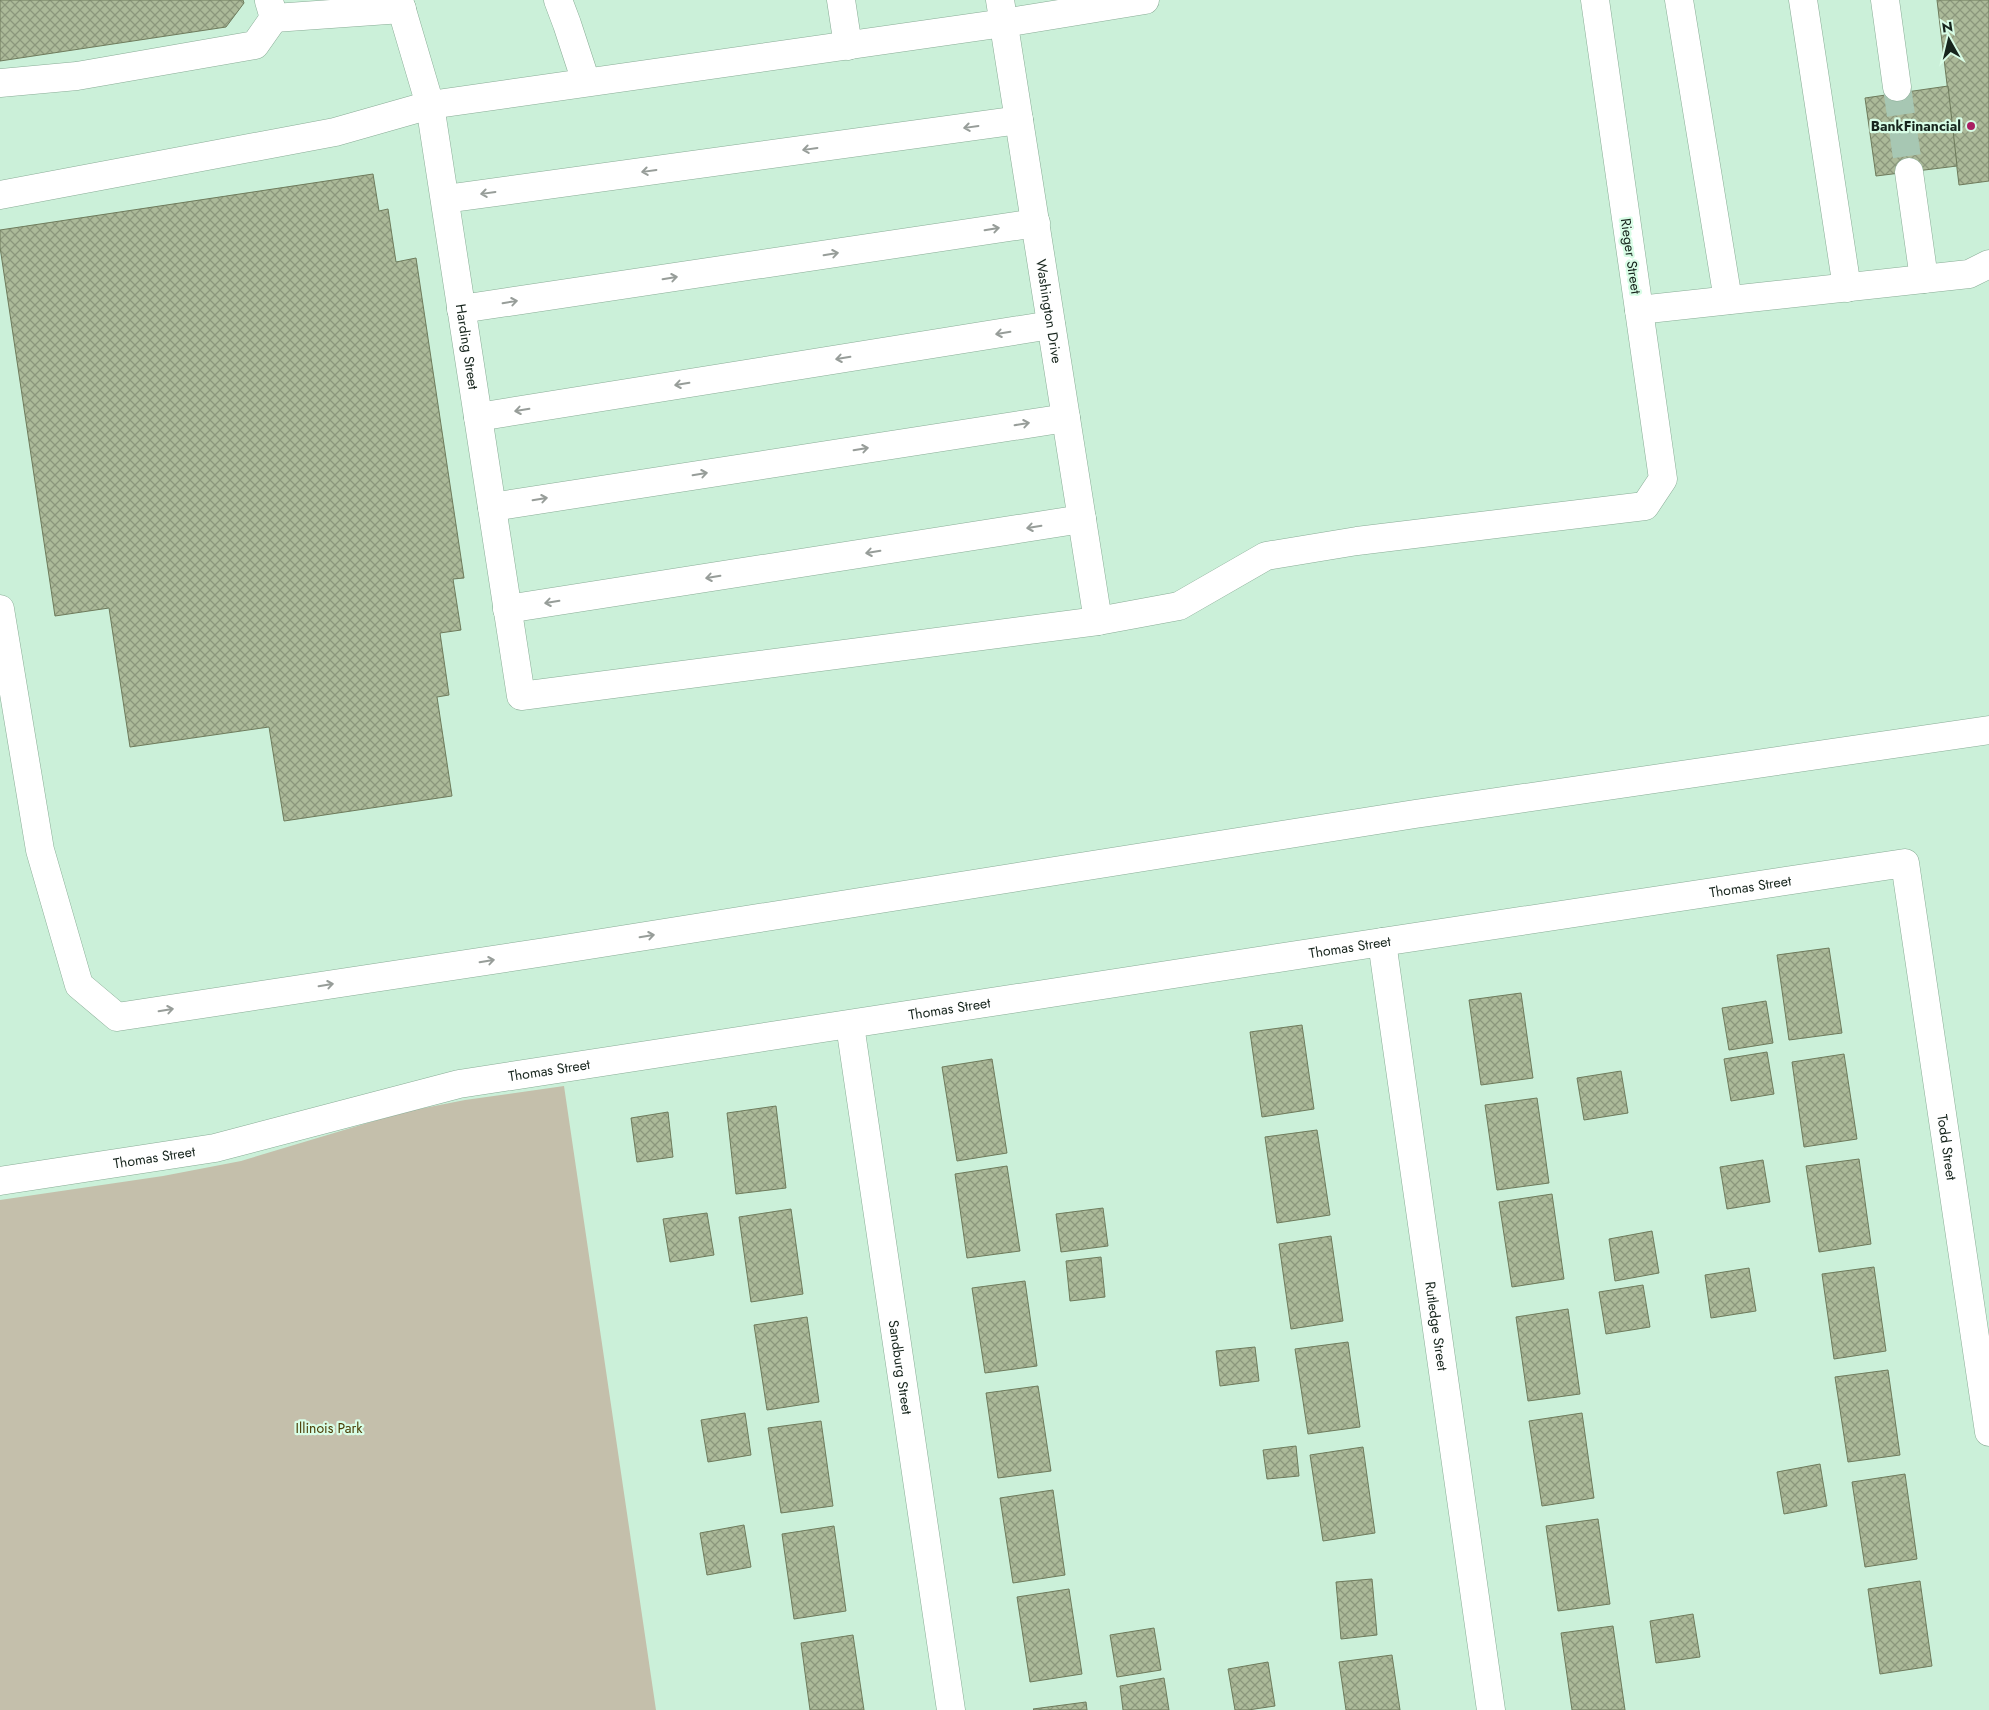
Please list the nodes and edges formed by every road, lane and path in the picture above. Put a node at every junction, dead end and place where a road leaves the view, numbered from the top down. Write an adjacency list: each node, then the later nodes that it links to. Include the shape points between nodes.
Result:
1 (558, 0): 13 (street)
2 (841, 0): 12 (street)
3 (1145, 0): 9 (street)
4 (1595, 0): 27 (street, Rieger Street)
5 (1679, 0): 25 (street)
6 (1803, 0): 24 (street)
7 (1885, 0): 15 (street)
8 (400, 4): 10 (street); 16 (street, Harding Street)
9 (1097, 4): 11 (street)
10 (271, 9): 14 (street, via 255,45 77,76)
11 (1002, 11): 12 (street); 17 (street, Washington Drive)
12 (848, 46): 13 (street)
13 (586, 82): 16 (street)
14 (0, 83)
15 (1897, 87)
16 (430, 105): 19 (street, via 335,132); 20 (street, Harding Street)
17 (1019, 120): 20 (street, one-way to 20); 21 (street, Washington Drive)
18 (1909, 172): 23 (street)
19 (0, 195)
20 (444, 199): 26 (street, Harding Street)
21 (1036, 223): 26 (street, one-way to 21); 28 (street, Washington Drive)
22 (1982, 274): 23 (street)
23 (1924, 279): 24 (street)
24 (1847, 288): 25 (street)
25 (1728, 300): 27 (street)
26 (461, 309): 29 (street, Harding Street)
27 (1639, 310): 35 (street, Rieger Street, via 1663,479 1645,506 1367,540 1266,556 1179,606)
28 (1051, 325): 29 (street, one-way to 29); 30 (street, Washington Drive)
29 (478, 417): 31 (street, Harding Street)
30 (1066, 418): 31 (street, one-way to 30); 32 (street, Washington Drive)
31 (492, 507): 34 (street, Harding Street)
32 (1082, 519): 34 (street, one-way to 34); 35 (street, Washington Drive)
33 (0, 609): 36 (street, one-way to 36, via 42,859 79,985 117,1017 1425,813)
34 (508, 609): 35 (street, Harding Street, via 521,696)
35 (1098, 621)
36 (1989, 730)
37 (1905, 864): 38 (street, Thomas Street); 41 (street, Todd Street)
38 (1382, 942): 39 (street, Thomas Street); 43 (street, Rutledge Street)
39 (850, 1025): 40 (street, Thomas Street, via 459,1084 215,1148); 42 (street, Sandburg Street)
40 (0, 1181)
41 (1989, 1432)
42 (951, 1710)
43 (1491, 1710)

